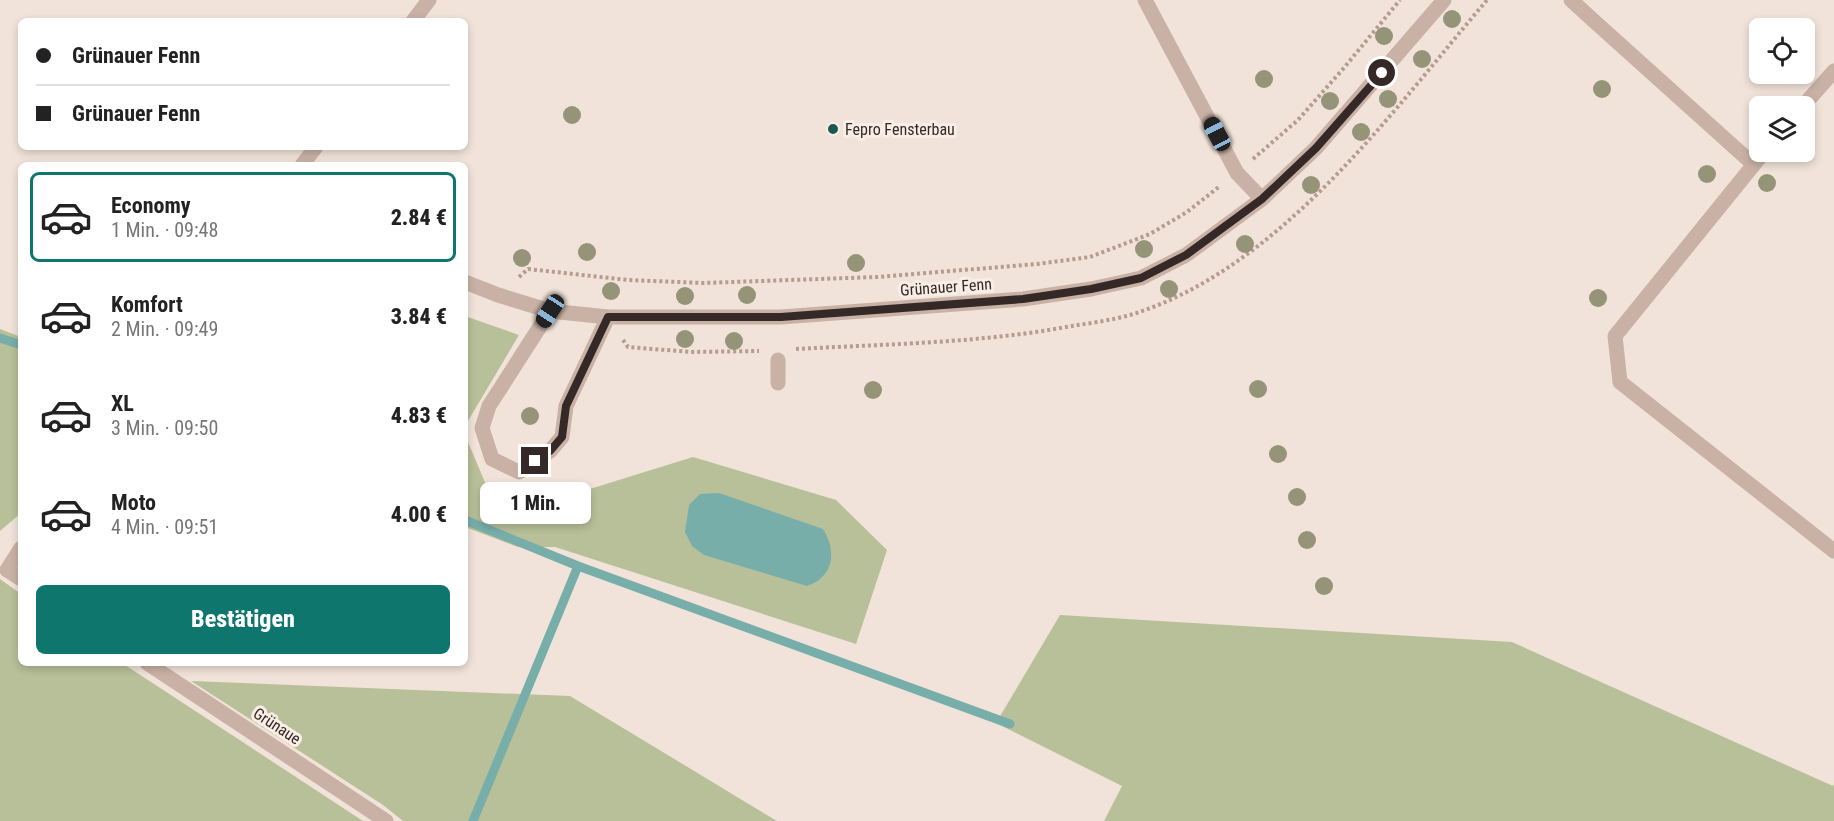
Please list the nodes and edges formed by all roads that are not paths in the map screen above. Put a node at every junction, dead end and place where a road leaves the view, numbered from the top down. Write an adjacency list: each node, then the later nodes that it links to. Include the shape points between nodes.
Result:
1 (429, 0): 5 (street)
2 (1145, 0): 11 (street, via 1238,173)
3 (1444, 0): 11 (street, Grünauer Fenn, via 1316,148)
4 (1571, 0): 10 (street)
5 (415, 18)
6 (1834, 71): 7 (street)
7 (1812, 96)
8 (314, 150): 9 (street)
9 (304, 162)
10 (1753, 164): 17 (street, via 1615,336 1620,382)
11 (1262, 199): 14 (street, Grünauer Fenn, via 1186,255 1141,278 1091,289 1023,299 781,317)
12 (468, 283): 13 (street, Grünauer Fenn)
13 (550, 311): 14 (street, Grünauer Fenn); 14 (street, via 489,406 482,428 492,459 519,472 550,451 562,437 566,406)
14 (608, 317)
15 (773, 356): 16 (street)
16 (778, 383)
17 (1834, 551)
18 (18, 553): 19 (street, via 8,570)
19 (18, 577)
20 (152, 666): 21 (street, Grünaue)
21 (386, 821)

